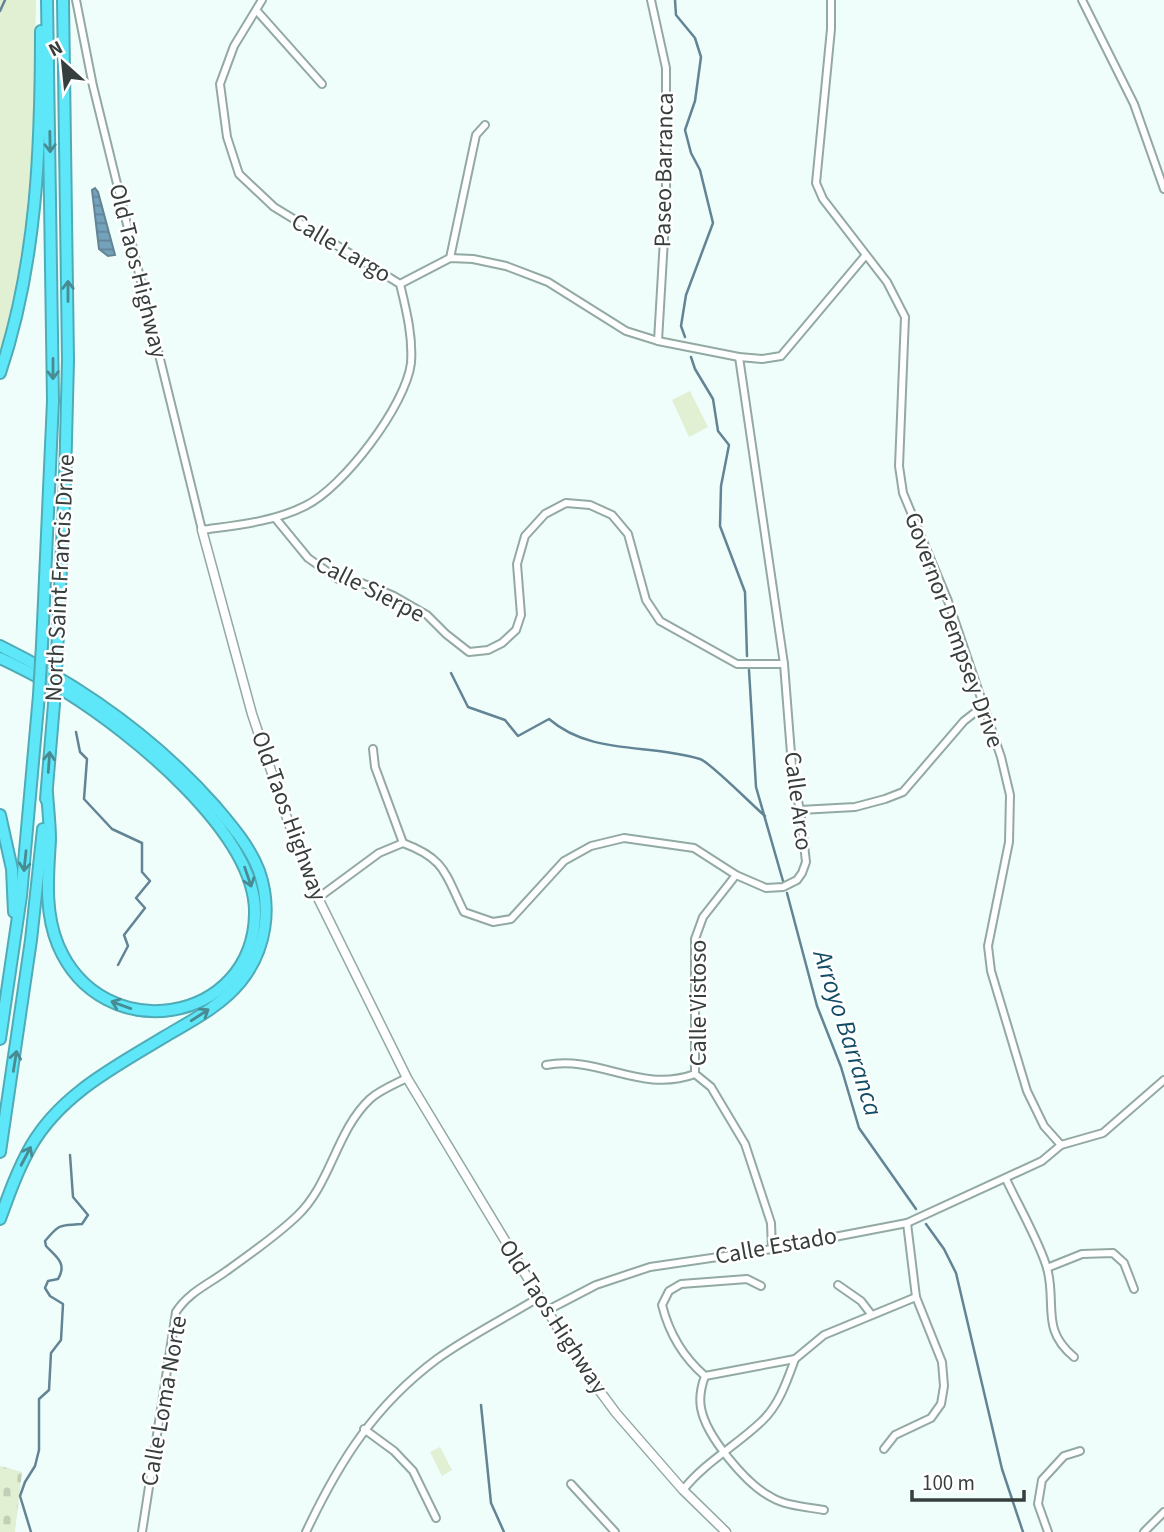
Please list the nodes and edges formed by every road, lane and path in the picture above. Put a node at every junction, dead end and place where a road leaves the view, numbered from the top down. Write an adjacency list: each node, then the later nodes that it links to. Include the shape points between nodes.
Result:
1 (45, 0): 17 (highway, via 29,251); 31 (highway, North Saint Francis Drive, one-way to 31, bridge, via 53,401 39,695)
2 (63, 0): 25 (highway, North Saint Francis Drive, one-way to 2, bridge, via 68,360)
3 (76, 0): 19 (street, Old Taos Highway)
4 (262, 0): 8 (street, Calle Largo)
5 (651, 0): 15 (street, Paseo Barranca, via 666,68 666,205)
6 (831, 0): 12 (street, Governor Dempsey Drive, via 816,183)
7 (1082, 0): 11 (street, via 1134,104)
8 (257, 11): 9 (street); 14 (street, Calle Largo, via 234,46 220,84 227,137 239,174 274,207)
9 (322, 83)
10 (485, 125): 13 (street, via 476,135)
11 (1164, 189)
12 (864, 256): 16 (street, via 781,356); 23 (street, Governor Dempsey Drive, via 887,282 905,317 899,466 903,493 948,601)
13 (450, 258): 14 (street); 15 (street, via 506,266 548,282 626,331)
14 (400, 284): 18 (street, Calle Largo, via 410,328 411,363 397,403 335,485 308,505)
15 (658, 341): 16 (street)
16 (739, 357): 22 (street, Calle Arco)
17 (0, 373)
18 (276, 519): 19 (street, Calle Largo); 22 (street, Calle Sierpe, via 308,558 338,579 394,596 427,615 469,652 488,650 516,630 521,615 517,564 525,536 545,514 566,503 590,505 612,515 628,534 646,600 660,621 737,664)
19 (202, 530): 30 (street, Old Taos Highway, via 252,714)
20 (0, 646): 40 (highway, one-way to 20, via 21,1165 57,1111 90,1083 213,1007 240,982 257,953 266,909 261,880 248,850 178,768 93,699)
21 (0, 658): 25 (highway, one-way to 25, via 67,693 120,731 173,776 233,844 250,880 255,915 242,961 220,987 185,1007 141,1011 101,997 77,976 58,945 51,919)
22 (784, 664): 26 (street, Calle Arco, via 793,779)
23 (982, 707): 26 (street, via 964,721 903,792 855,807); 37 (street, Governor Dempsey Drive, via 1010,795 1009,842 988,946 991,971 1027,1091 1044,1126)
24 (373, 749): 28 (street, via 375,767)
25 (47, 793): 38 (highway, North Saint Francis Drive, one-way to 25)
26 (800, 810): 29 (street, Calle Arco, via 806,862 797,880 766,888)
27 (0, 815): 31 (highway, via 12,869)
28 (403, 844): 29 (street, Calle Arco, via 425,851 440,863 464,912 493,922 511,919 564,861 591,846 624,838 694,848); 30 (street, via 379,853)
29 (736, 875): 34 (street, Calle Vistoso, via 703,917 695,939)
30 (318, 898): 35 (street, Old Taos Highway)
31 (14, 951): 32 (highway, North Saint Francis Drive)
32 (0, 1039)
33 (546, 1065): 34 (street, via 586,1064 649,1081 676,1081)
34 (695, 1074): 42 (street, Calle Vistoso, via 711,1087 745,1144 771,1223)
35 (407, 1078): 48 (street, Old Taos Highway); 63 (street, Calle Loma Norte, via 371,1097 356,1115 311,1199 297,1216 192,1293 176,1312)
36 (1164, 1080): 37 (street, via 1103,1133)
37 (1061, 1145): 39 (street, Calle Estado, via 1042,1161)
38 (0, 1152)
39 (1006, 1179): 41 (street, Calle Estado); 43 (street)
40 (0, 1219)
41 (906, 1223): 42 (street, Calle Estado); 47 (street)
42 (772, 1249): 49 (street, Calle Estado, via 650,1268 596,1285)
43 (1046, 1268): 46 (street, via 1082,1254 1113,1253 1124,1263); 51 (street, via 1053,1330 1060,1346)
44 (838, 1285): 50 (street)
45 (761, 1286): 53 (street, via 732,1278 681,1283 669,1291 662,1305 666,1321 691,1365)
46 (1134, 1289)
47 (916, 1297): 50 (street); 55 (street, via 942,1362 942,1404 931,1418 895,1434)
48 (538, 1298): 49 (street, Old Taos Highway); 54 (street, via 438,1359 399,1391)
49 (546, 1311): 59 (street, Old Taos Highway, via 616,1413)
50 (871, 1314): 52 (street, via 824,1335)
51 (1074, 1357)
52 (795, 1359): 53 (street); 56 (street, via 782,1394 763,1420)
53 (705, 1376): 56 (street, via 701,1410)
54 (364, 1429): 62 (street, via 413,1471); 64 (street, via 339,1465)
55 (884, 1449)
56 (723, 1451): 59 (street); 60 (street, via 771,1498)
57 (1080, 1451): 67 (street, via 1064,1456 1042,1480 1038,1504)
58 (571, 1484): 65 (street)
59 (683, 1490): 66 (street, Old Taos Highway)
60 (824, 1510)
61 (1164, 1512): 68 (street)
62 (436, 1518)
63 (142, 1532)
64 (306, 1532)
65 (615, 1532)
66 (726, 1532)
67 (1048, 1532)
68 (1145, 1532)

